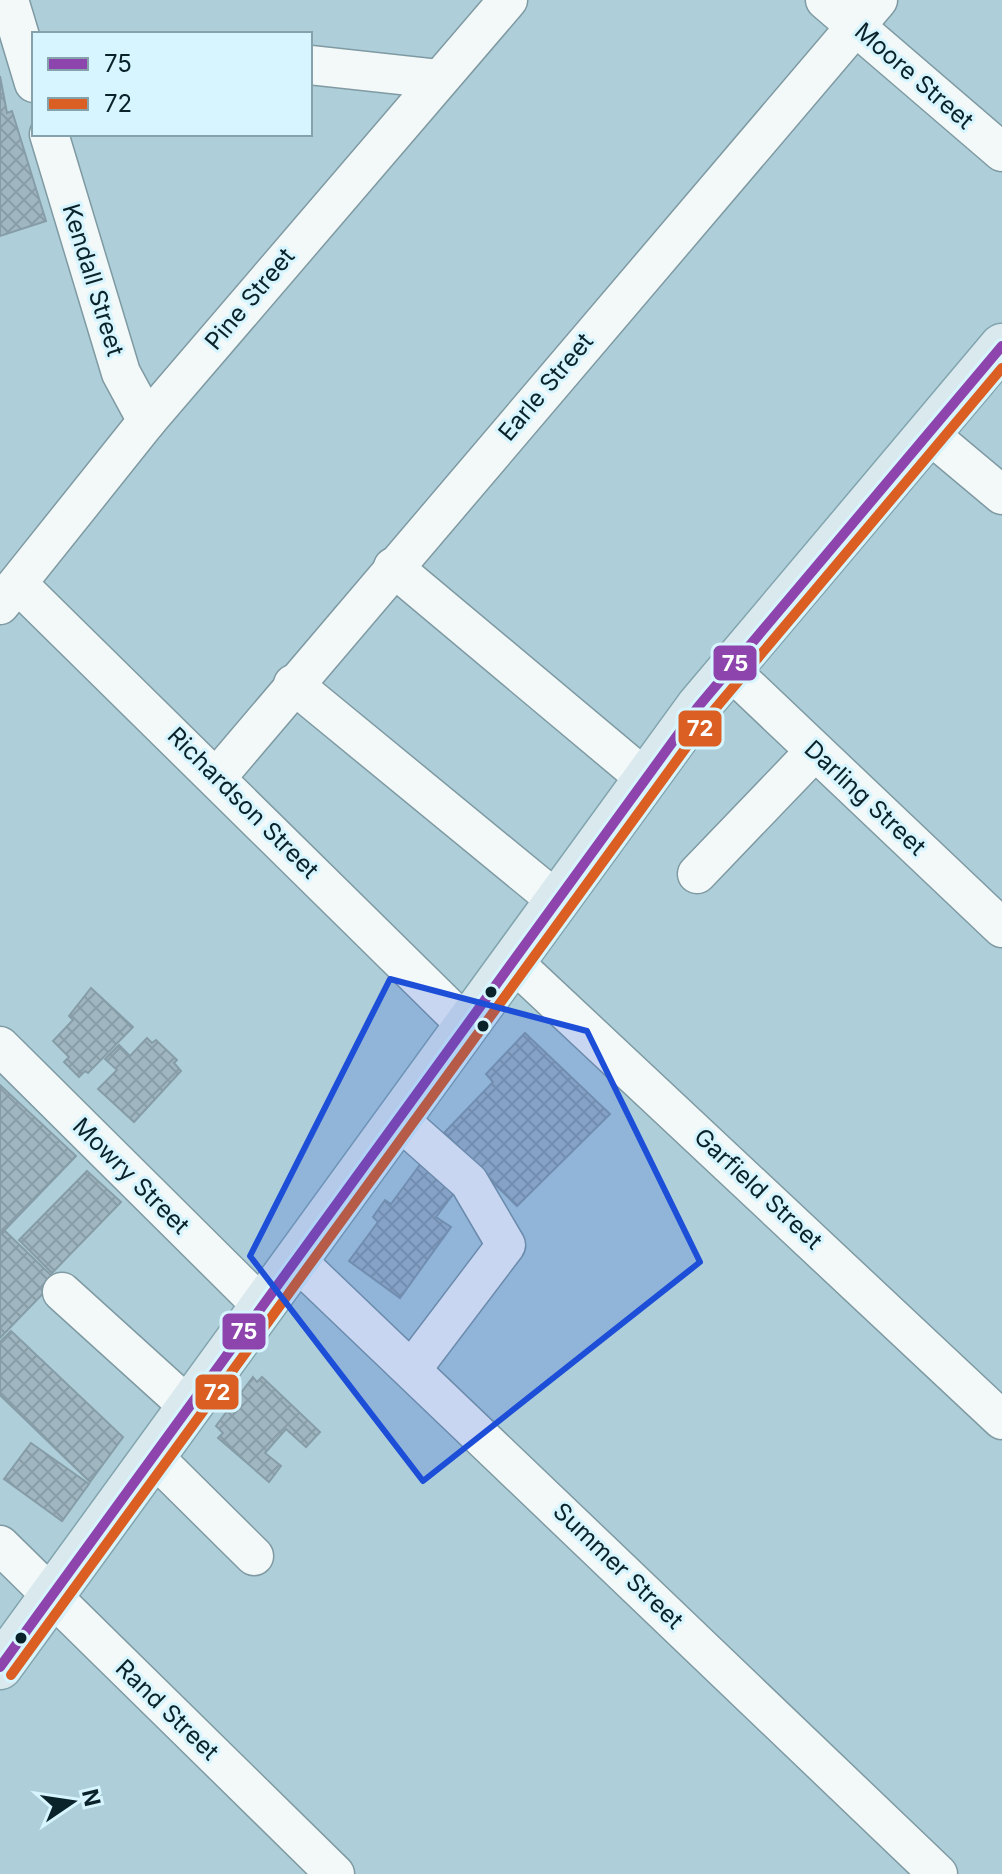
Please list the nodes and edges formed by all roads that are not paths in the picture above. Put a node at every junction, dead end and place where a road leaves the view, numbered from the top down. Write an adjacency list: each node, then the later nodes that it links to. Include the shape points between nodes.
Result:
1 (508, 0): 7 (street, Pine Street)
2 (825, 0): 3 (street, Moore Street)
3 (867, 13): 9 (street, Moore Street); 14 (street, Earle Street)
4 (21, 22): 6 (street)
5 (312, 65): 7 (street)
6 (32, 74)
7 (438, 79): 11 (street, Pine Street)
8 (50, 136): 11 (street, Kendall Street, via 121,373)
9 (1002, 152)
10 (1002, 346): 12 (main road)
11 (147, 421): 15 (street, Pine Street)
12 (928, 433): 13 (street); 16 (main road)
13 (1002, 495)
14 (393, 567): 17 (street, Earle Street); 20 (street)
15 (9, 595): 19 (street, Richardson Street)
16 (728, 668): 18 (street, Darling Street); 20 (main road)
17 (293, 684): 19 (street, Earle Street); 22 (street)
18 (815, 751): 21 (street); 23 (street, Darling Street)
19 (217, 777): 25 (street, Richardson Street)
20 (646, 779): 22 (main road)
21 (697, 874)
22 (556, 900): 24 (main road)
23 (1002, 928)
24 (511, 960): 25 (main road); 33 (street, Garfield Street)
25 (466, 1025): 27 (main road)
26 (0, 1046): 30 (street, Mowry Street)
27 (413, 1132): 28 (main road); 31 (street, via 469,1182 506,1245)
28 (296, 1260): 30 (main road); 31 (street, Summer Street)
29 (62, 1292): 32 (street)
30 (262, 1306): 32 (main road)
31 (412, 1369): 40 (street, Summer Street)
32 (189, 1407): 34 (main road)
33 (1002, 1420)
34 (153, 1456): 36 (street); 37 (main road)
35 (0, 1545): 37 (street, Rand Street)
36 (254, 1556)
37 (51, 1596): 38 (main road); 39 (street, Rand Street)
38 (0, 1667)
39 (335, 1874)
40 (938, 1874)

